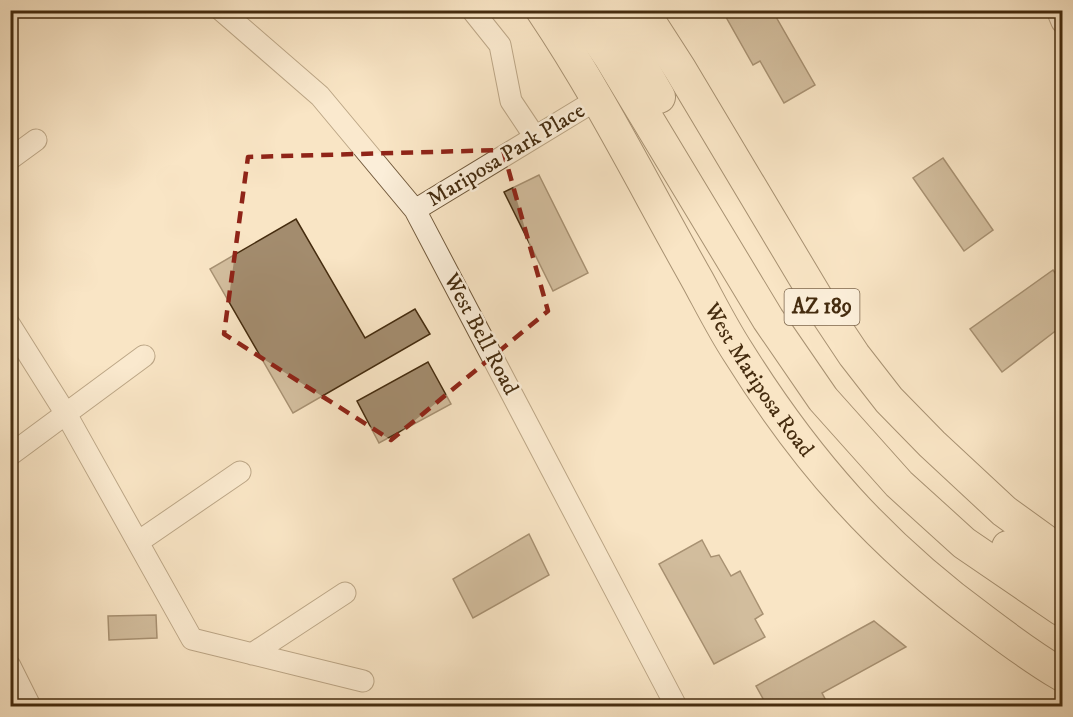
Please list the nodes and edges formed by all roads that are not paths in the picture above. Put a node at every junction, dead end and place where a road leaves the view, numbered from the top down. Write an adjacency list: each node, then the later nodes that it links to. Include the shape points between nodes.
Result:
1 (221, 10): 13 (street, West Bell Road, via 320,96)
2 (472, 10): 10 (street, via 500,45 511,101)
3 (542, 10): 9 (highway, West Mariposa Road)
4 (578, 10): 23 (highway, via 768,319 822,399 899,484 964,543)
5 (605, 10): 21 (highway, via 782,305 838,383 909,463 976,525)
6 (642, 10): 20 (highway, AZ 189, via 854,356 889,400 964,475 1004,511)
7 (1057, 10): 8 (street)
8 (1062, 22)
9 (596, 100): 10 (street, Mariposa Park Place); 26 (highway, West Mariposa Road, via 736,351 812,459 901,556 954,600)
10 (535, 137): 13 (street, Mariposa Park Place)
11 (36, 140): 12 (street)
12 (10, 159)
13 (415, 210): 29 (street, West Bell Road)
14 (10, 325): 16 (street)
15 (144, 356): 16 (street)
16 (66, 414): 17 (street); 19 (street)
17 (10, 455)
18 (240, 472): 19 (street)
19 (138, 542): 24 (street, via 192,639)
20 (1062, 553)
21 (1062, 583)
22 (345, 593): 24 (street)
23 (1062, 610)
24 (252, 654): 27 (street)
25 (10, 666): 28 (street)
26 (1062, 675)
27 (363, 681)
28 (30, 706)
29 (676, 706)

